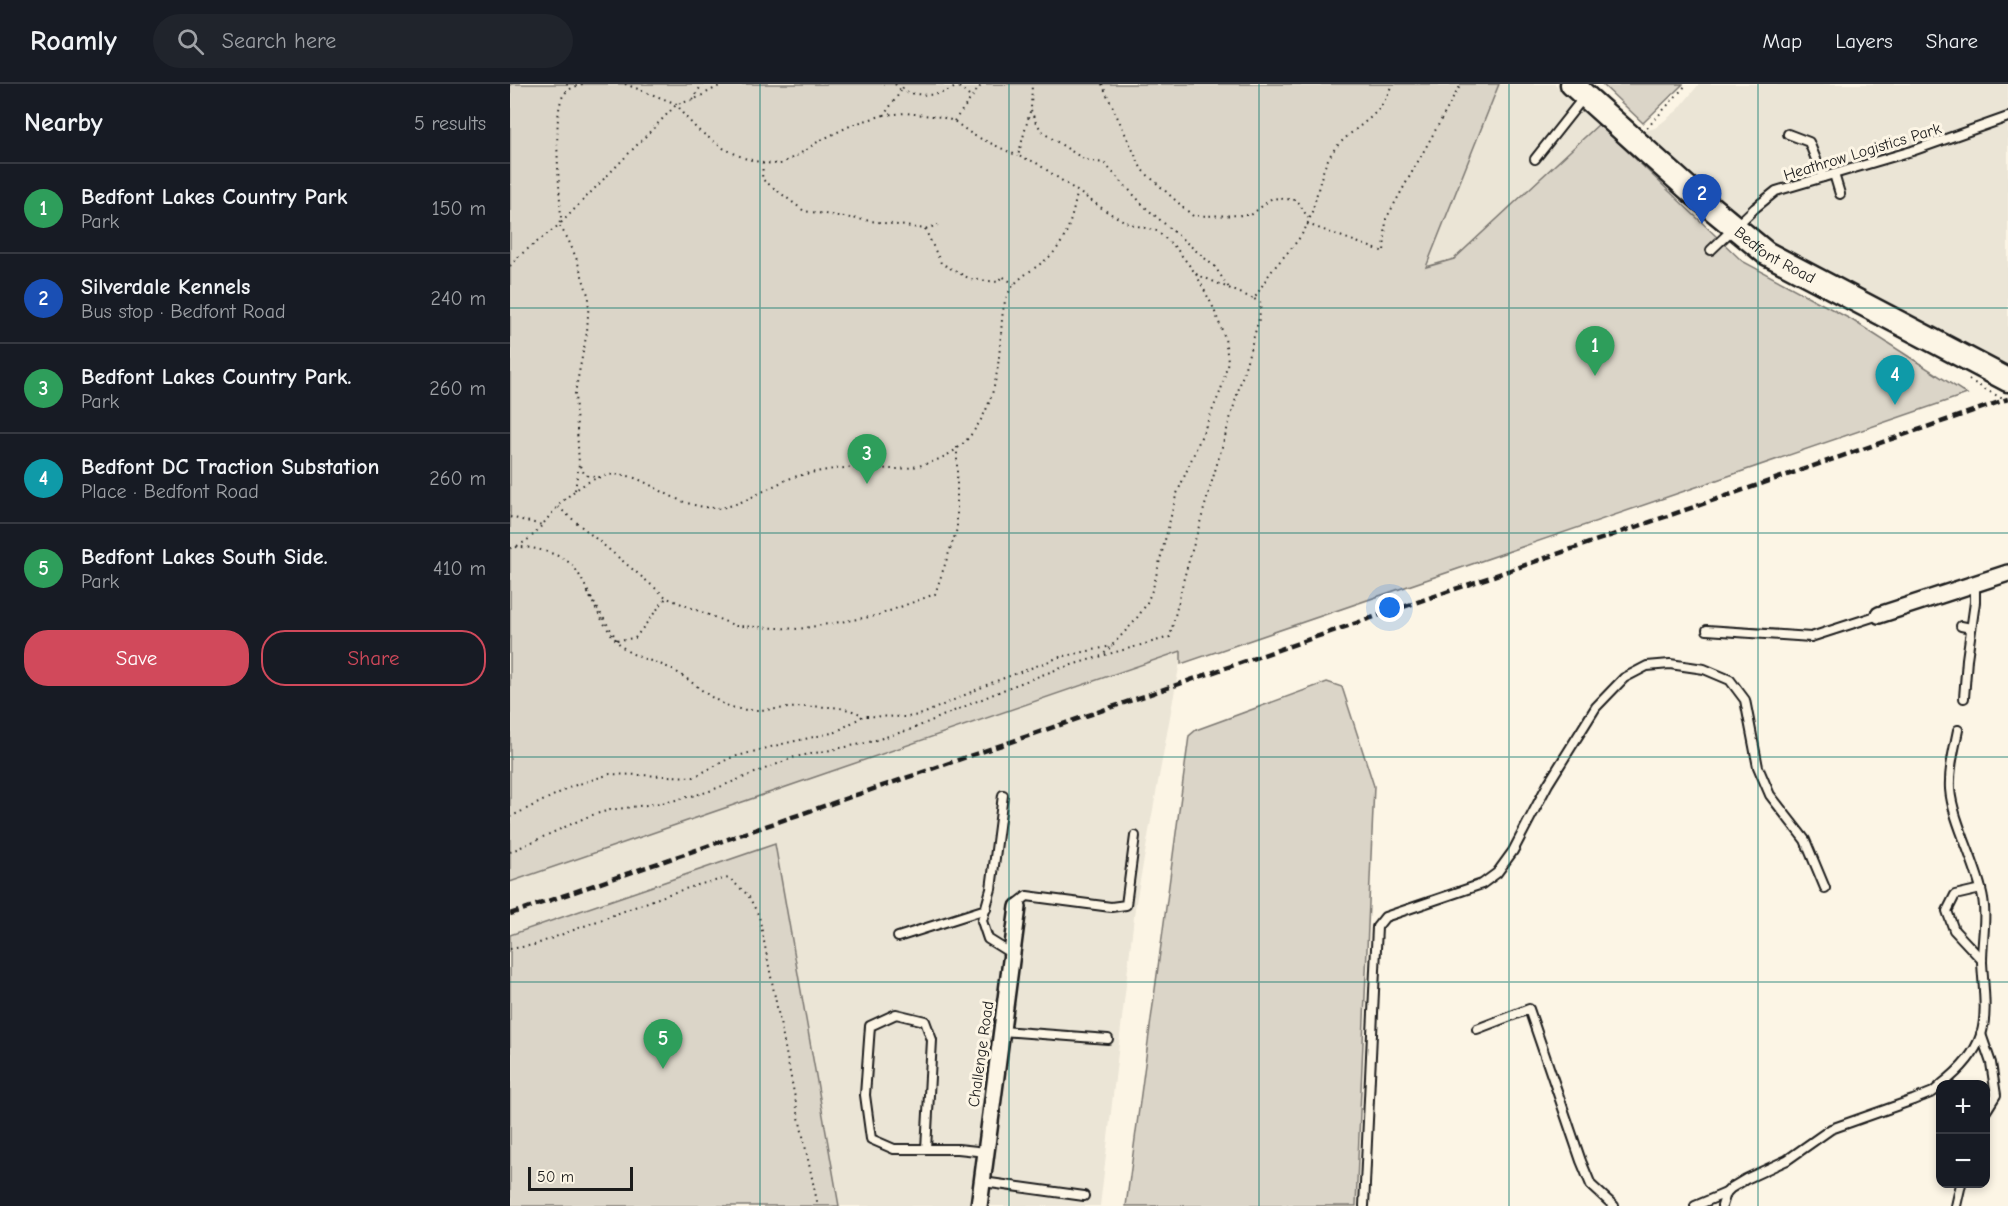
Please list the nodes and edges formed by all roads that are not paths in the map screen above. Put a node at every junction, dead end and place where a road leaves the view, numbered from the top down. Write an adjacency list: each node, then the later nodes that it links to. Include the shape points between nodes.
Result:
1 (1578, 90): 4 (lane); 8 (street, Bedfont Road)
2 (2008, 117): 5 (lane, Heathrow Logistics Park)
3 (1788, 134): 6 (lane, via 1809,142)
4 (1534, 159)
5 (1834, 174): 6 (lane, Heathrow Logistics Park); 7 (lane)
6 (1823, 177): 8 (lane, Heathrow Logistics Park, via 1776,191)
7 (1840, 194)
8 (1735, 228): 9 (lane, Heathrow Logistics Park); 10 (street, Bedfont Road, via 1766,253 1976,373)
9 (1711, 250)
10 (2008, 380)
11 (2008, 573): 12 (street)
12 (1971, 584): 13 (street); 15 (lane, via 1975,590)
13 (1879, 615): 16 (lane, via 1811,638)
14 (1961, 626): 15 (lane)
15 (1971, 628): 17 (lane)
16 (1707, 630)
17 (1964, 698)
18 (1958, 730): 22 (lane, via 1950,791)
19 (1003, 795): 24 (lane)
20 (1135, 836): 23 (lane, via 1126,905 1112,907 1027,896)
21 (1825, 888): 43 (lane, via 1805,840 1770,795 1758,767 1745,700 1730,680 1704,669 1670,664 1647,666 1624,678 1596,707 1497,873 1482,884 1385,917 1377,927)
22 (1981, 889): 27 (lane, via 1985,911); 27 (lane, via 1955,895 1947,911 1954,930)
23 (1018, 907): 26 (street, Challenge Road)
24 (986, 909): 25 (lane); 26 (lane, via 982,921 988,939)
25 (898, 937)
26 (1012, 954): 29 (street, Challenge Road)
27 (1982, 960): 30 (lane)
28 (1477, 1029): 41 (lane, via 1529,1009 1581,1161 1591,1185)
29 (1002, 1030): 31 (lane); 36 (street, Challenge Road)
30 (1981, 1034): 32 (lane, via 1960,1069); 34 (lane, via 1996,1095)
31 (1107, 1040)
32 (1947, 1080)
33 (1936, 1094): 39 (lane, via 1831,1129 1787,1160)
34 (1990, 1105)
35 (926, 1149): 35 (lane, via 894,1149 871,1139 865,1095 870,1026 896,1014 925,1021 932,1040); 36 (lane)
36 (986, 1152): 37 (street, Challenge Road)
37 (983, 1182): 40 (lane); 42 (street, Challenge Road)
38 (1960, 1188): 46 (lane)
39 (1726, 1193): 44 (lane); 45 (lane)
40 (1084, 1196)
41 (1610, 1205)
42 (979, 1206)
43 (1365, 1206)
44 (1695, 1206)
45 (1722, 1206)
46 (1956, 1206)

